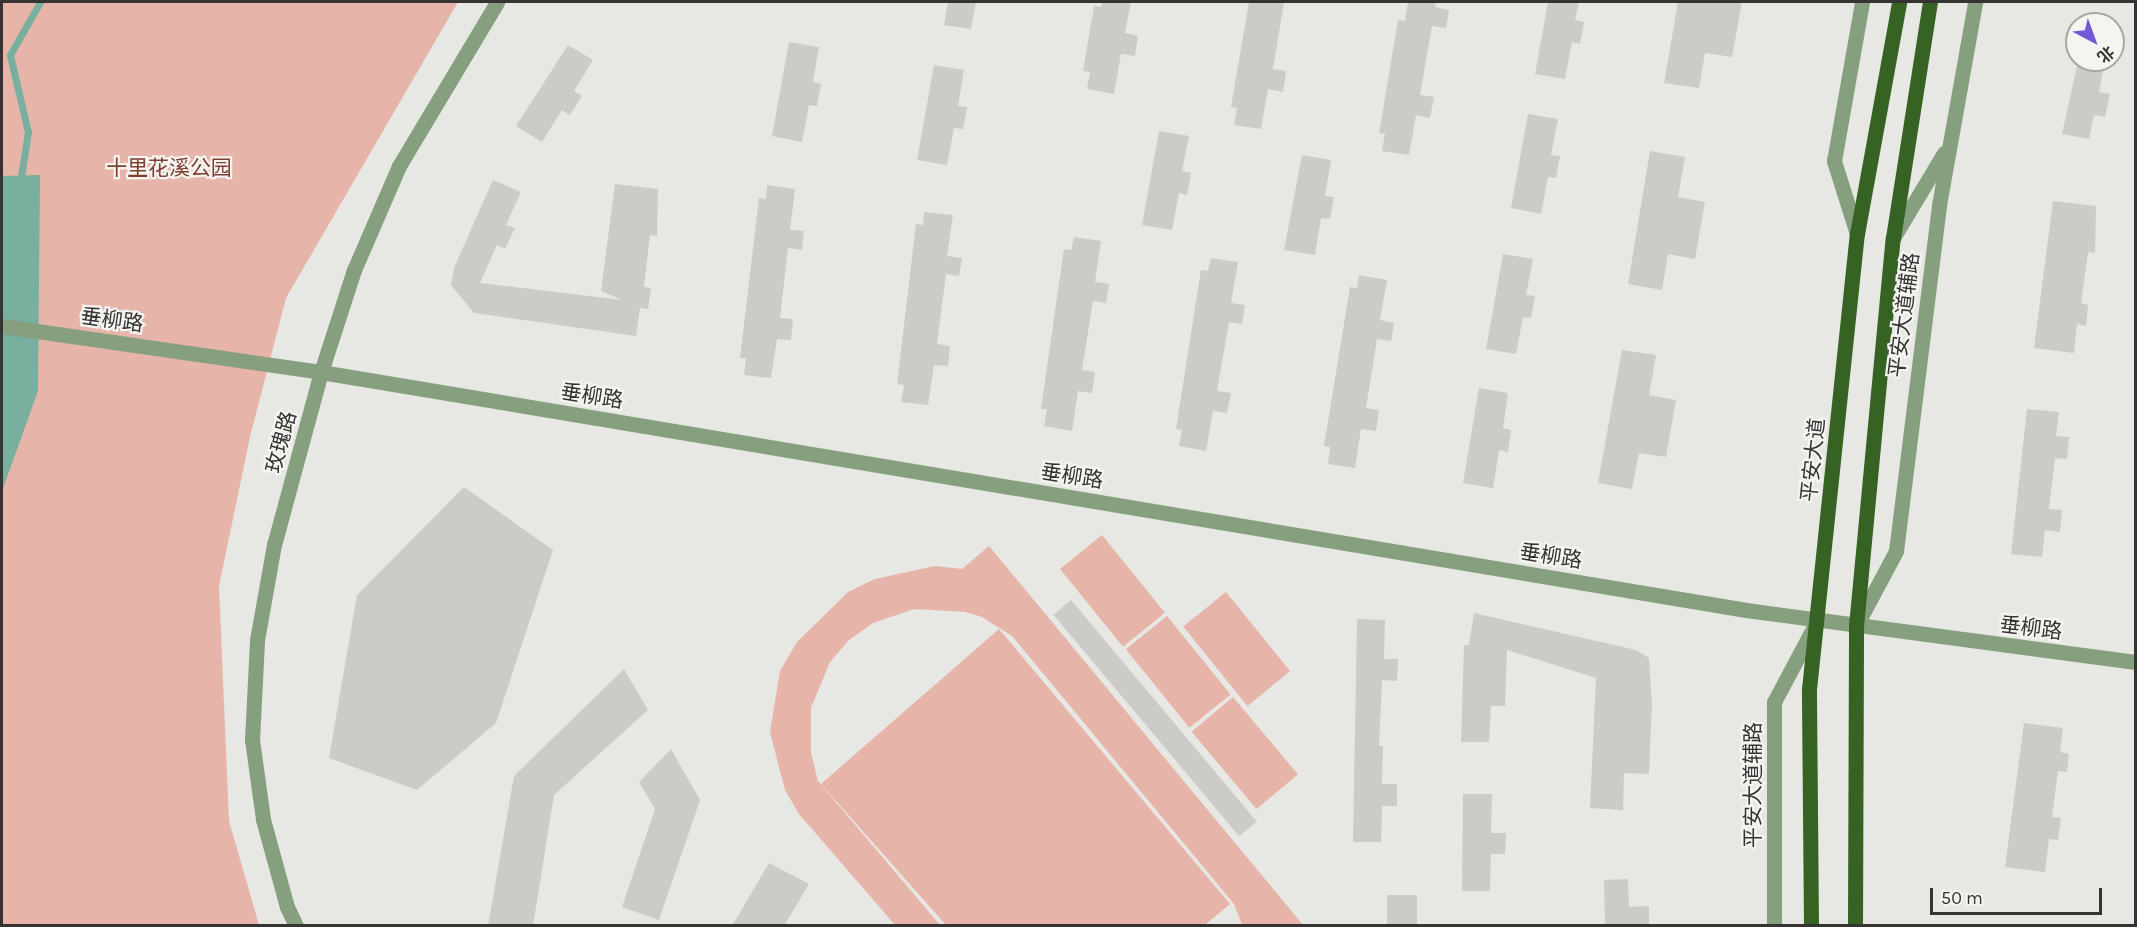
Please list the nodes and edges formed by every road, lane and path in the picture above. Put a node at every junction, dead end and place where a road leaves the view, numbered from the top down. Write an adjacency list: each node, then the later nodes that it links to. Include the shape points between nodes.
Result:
1 (497, 2): 10 (street, 玫瑰路, via 399,166 354,270)
2 (1862, 2): 7 (street, via 1833,161)
3 (1899, 2): 7 (main road, 平安大道)
4 (1930, 2): 8 (main road)
5 (1975, 2): 6 (street, 平安大道辅路)
6 (1948, 145): 8 (street); 12 (street, 平安大道辅路, via 1896,550)
7 (1857, 234): 11 (main road, 平安大道)
8 (1893, 238): 12 (main road)
9 (2, 326): 10 (street, 垂柳路)
10 (321, 372): 11 (street, 垂柳路); 14 (street, 玫瑰路, via 274,545 257,640 252,729 263,819 287,907)
11 (1817, 620): 12 (street, 垂柳路); 15 (street, 平安大道辅路, via 1774,702); 16 (main road, 平安大道, via 1809,689)
12 (1856, 626): 13 (street, 垂柳路); 17 (main road)
13 (2136, 662)
14 (296, 926)
15 (1774, 926)
16 (1811, 926)
17 (1855, 926)

